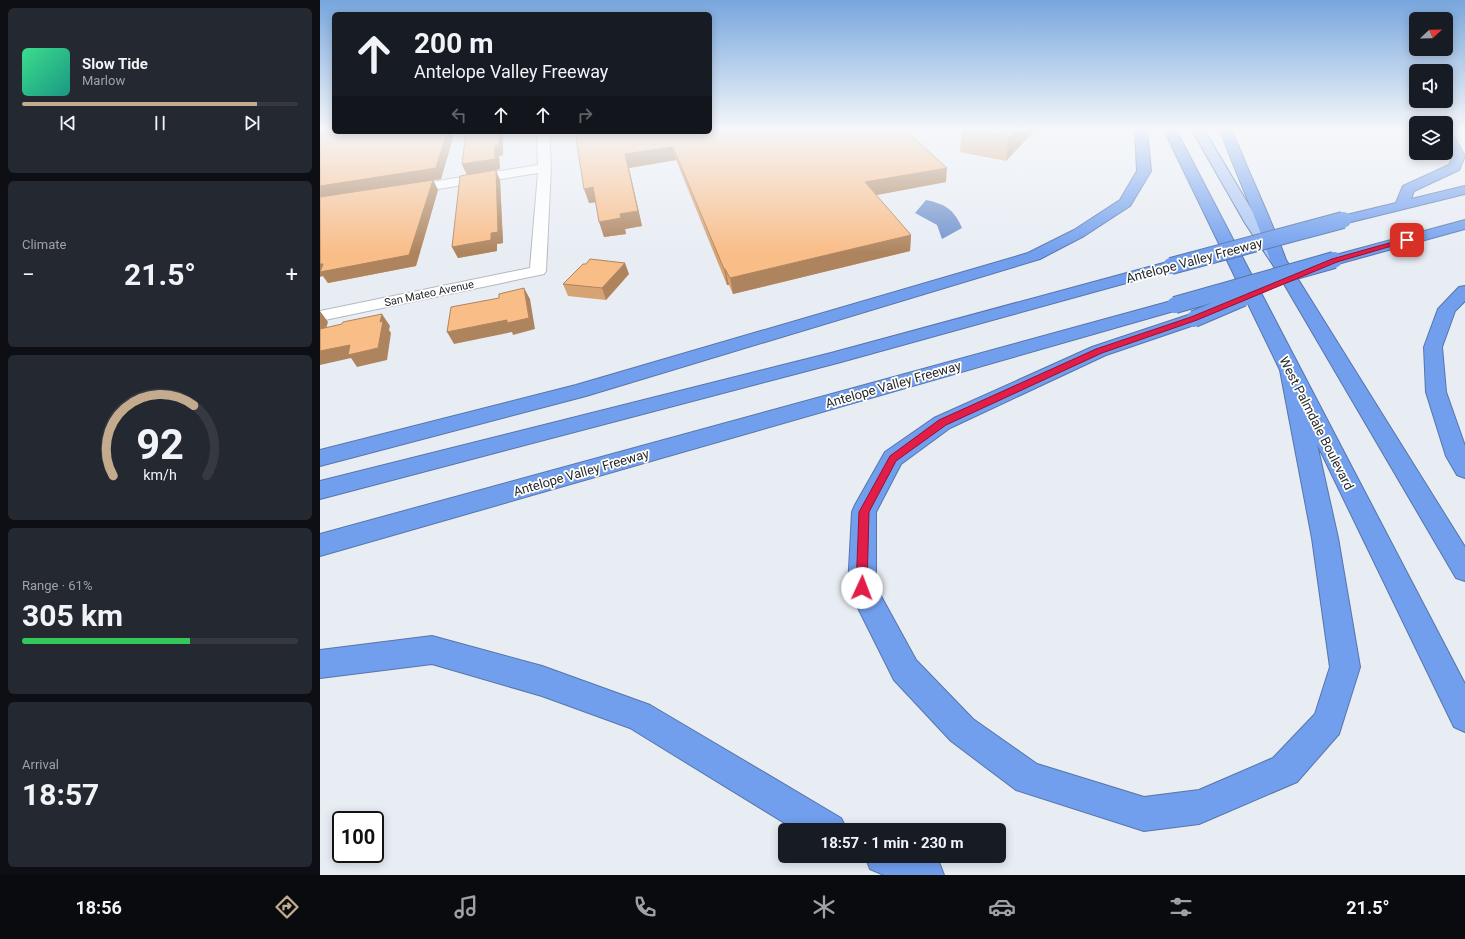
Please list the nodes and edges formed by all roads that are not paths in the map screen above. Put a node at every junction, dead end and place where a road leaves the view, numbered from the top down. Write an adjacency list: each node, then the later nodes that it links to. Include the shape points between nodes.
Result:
1 (527, 171): 9 (street)
2 (545, 171): 16 (street, San Mateo Avenue, via 538,271)
3 (1144, 171): 18 (highway, via 1125,203 1079,233 1034,256 579,391)
4 (1190, 171): 17 (highway, West Palmdale Boulevard)
5 (1222, 171): 12 (main road, via 1252,223)
6 (1242, 171): 12 (highway, via 1264,218)
7 (1446, 171): 10 (highway, via 1408,189)
8 (1465, 190): 10 (highway, Antelope Valley Freeway)
9 (390, 192)
10 (1402, 206): 20 (highway, Antelope Valley Freeway, bridge, via 826,360)
11 (1465, 224): 13 (highway, Antelope Valley Freeway)
12 (1278, 260): 22 (highway)
13 (1334, 260): 15 (highway, bridge); 15 (highway, Antelope Valley Freeway, bridge)
14 (1465, 291): 19 (highway, via 1447,309 1433,347 1436,392)
15 (1185, 312): 17 (highway, via 942,422 893,458 864,512 862,588 905,670 962,730 1028,778 1144,814 1199,807 1284,770 1328,723 1345,667 1325,538); 21 (highway, Antelope Valley Freeway)
16 (320, 316)
17 (1290, 370): 24 (highway, West Palmdale Boulevard)
18 (320, 458)
19 (1465, 469)
20 (320, 490)
21 (320, 545)
22 (1465, 570)
23 (320, 664): 25 (highway, via 432,650 542,681 639,716)
24 (1465, 716)
25 (817, 823)
26 (877, 863): 28 (highway)
27 (899, 863): 29 (highway)
28 (894, 875)
29 (926, 875)

